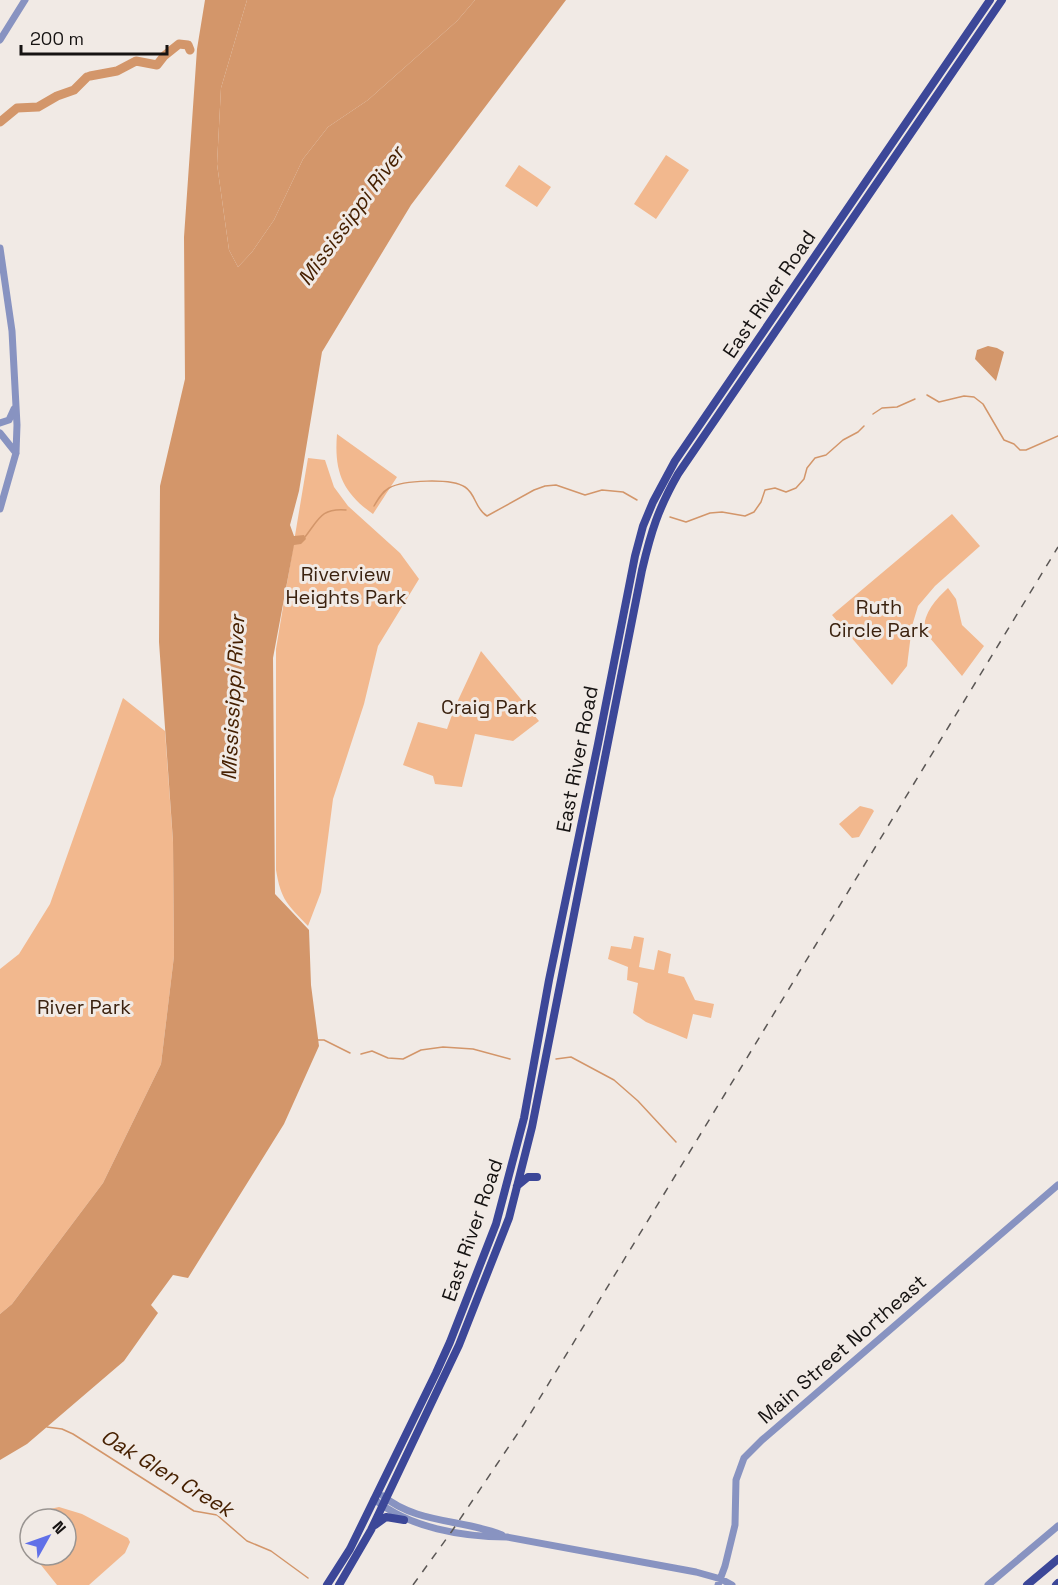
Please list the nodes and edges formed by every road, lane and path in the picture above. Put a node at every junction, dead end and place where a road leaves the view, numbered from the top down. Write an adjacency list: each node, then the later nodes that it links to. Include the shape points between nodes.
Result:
1 (25, 0): 4 (street)
2 (990, 0): 14 (main road, East River Road, via 675,461 643,526 514,1160 496,1224 450,1342)
3 (1002, 0): 13 (main road, East River Road, via 678,474 654,522 537,1104)
4 (0, 40)
5 (0, 248): 6 (street, via 12,331)
6 (15, 407): 7 (street, via 11,418); 9 (street)
7 (0, 423)
8 (0, 433): 9 (street)
9 (16, 453): 10 (street)
10 (0, 509)
11 (537, 1177): 13 (main road, via 528,1177)
12 (1058, 1185): 20 (street, Main Street Northeast, via 744,1458 736,1480 735,1525)
13 (517, 1186): 14 (main road, East River Road, via 509,1218 459,1345)
14 (380, 1499): 15 (street); 17 (main road, East River Road); 18 (street, via 418,1515); 21 (main road, East River Road)
15 (405, 1520): 17 (main road, via 386,1517); 18 (street, via 456,1532)
16 (1058, 1526): 24 (street)
17 (371, 1530): 22 (main road, East River Road)
18 (507, 1537): 20 (street, via 696,1572)
19 (1058, 1559): 25 (main road)
20 (720, 1582): 23 (street)
21 (327, 1585)
22 (339, 1585)
23 (732, 1585)
24 (988, 1585)
25 (1027, 1585)

